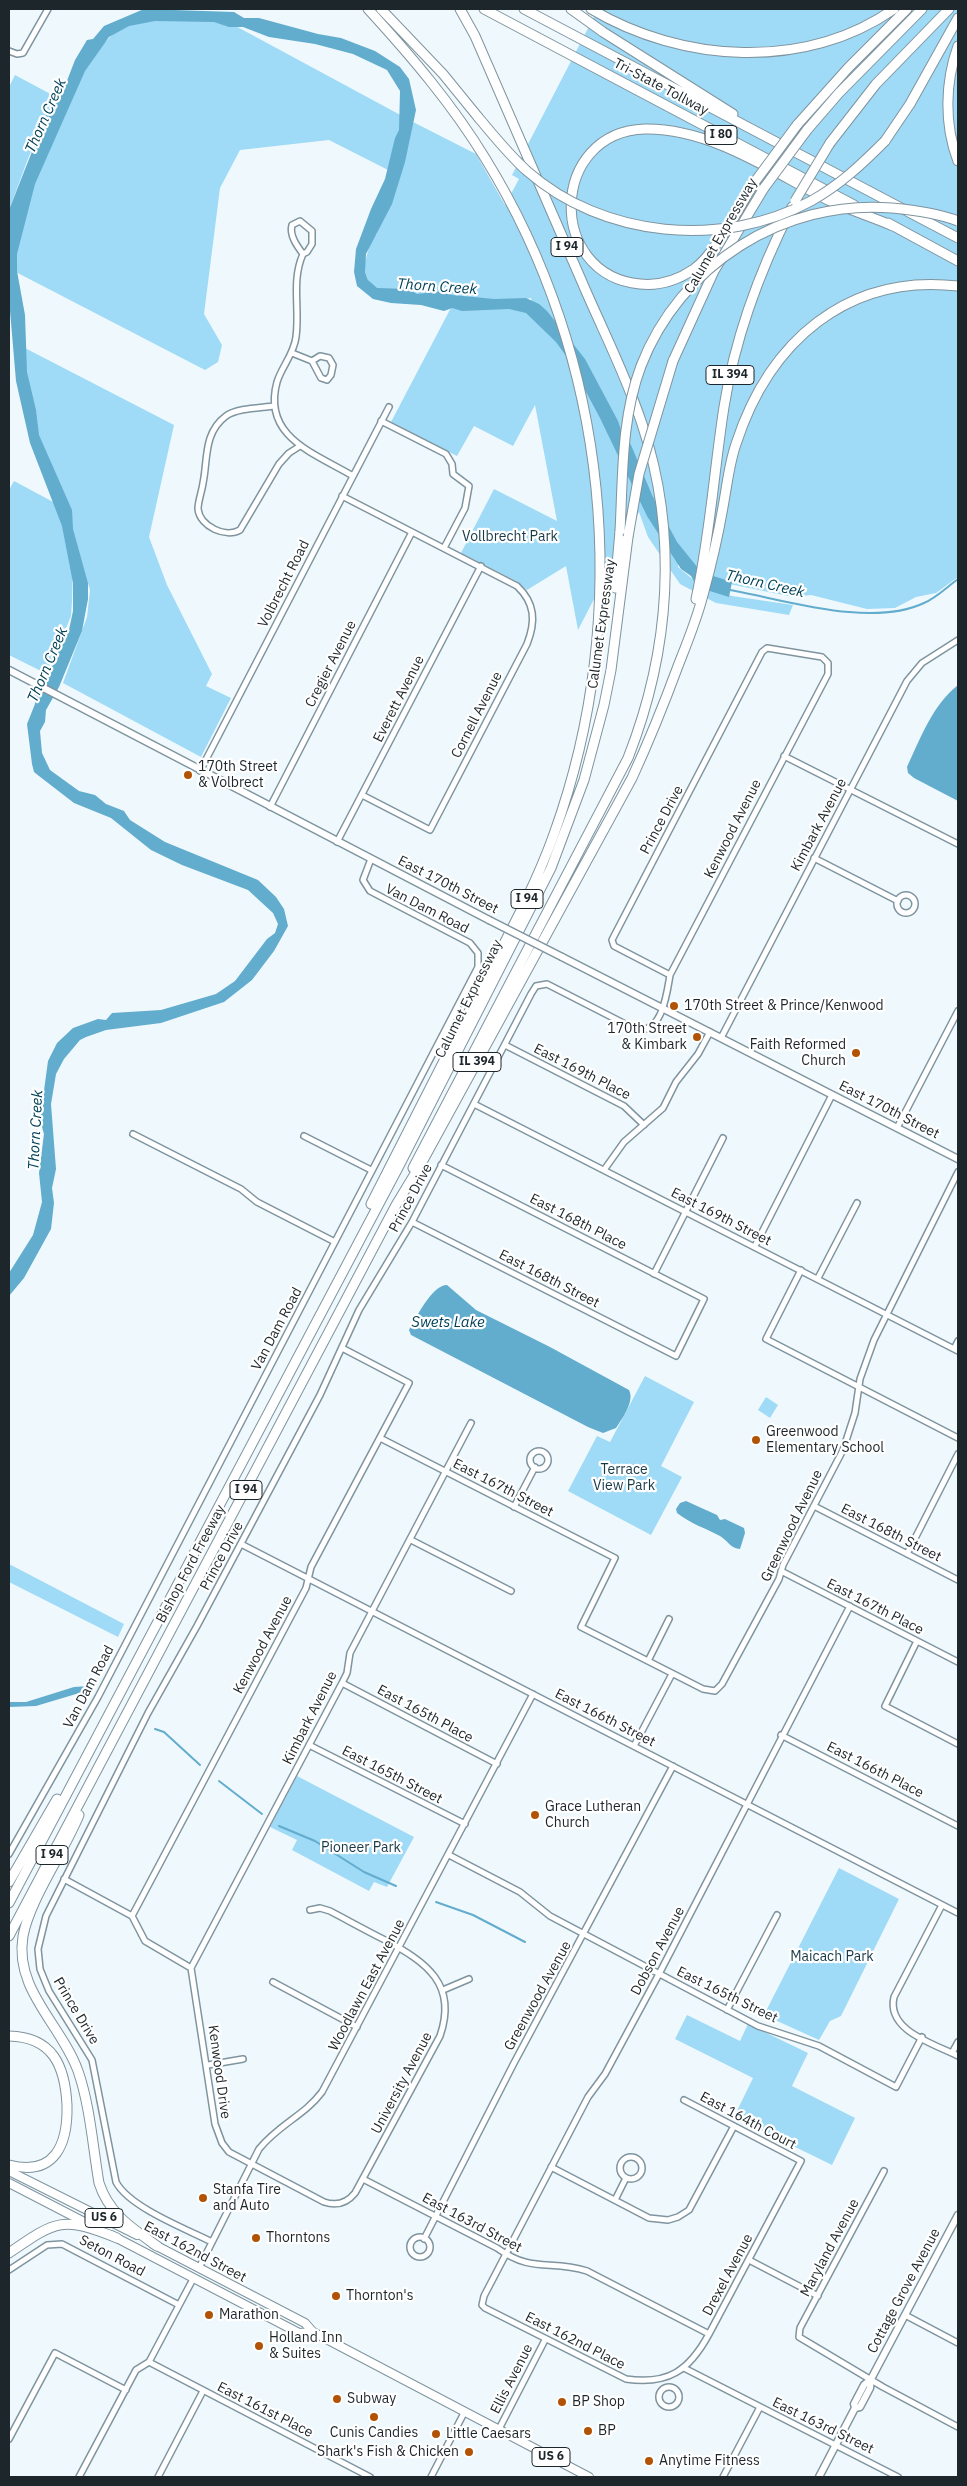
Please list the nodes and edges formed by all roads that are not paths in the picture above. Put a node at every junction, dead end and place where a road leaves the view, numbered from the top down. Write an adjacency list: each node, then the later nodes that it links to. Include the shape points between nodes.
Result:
1 (48, 9): 15 (street, via 26,50 20,55)
2 (368, 9): 75 (highway, I 94, via 430,79 462,122 505,192 547,281 584,403 600,550 597,647 591,693 571,784 554,834 519,916 352,1242)
3 (381, 9): 13 (highway, bridge, via 443,74 515,159 550,188 596,213 666,230 718,230 748,225 811,201 838,184 884,141 910,104)
4 (460, 9): 69 (highway, I 94, via 475,36 642,423 662,520 666,579 662,635 654,676 628,758 417,1159)
5 (484, 9): 19 (highway, Tri-State Tollway / I 80)
6 (524, 9): 16 (highway, Tri-State Tollway / I 80)
7 (572, 9): 16 (highway)
8 (591, 9): 9 (highway, via 662,39 709,49 753,53 795,50 831,41)
9 (894, 9)
10 (908, 9): 19 (highway, bridge, via 849,67 797,125 754,183 700,263 679,278 661,283 633,283 608,274 584,252 572,222 570,205 572,187 588,157 600,145 620,134 646,129 678,133 718,145 832,202)
11 (922, 9): 33 (highway, Calumet Expressway / IL 394, bridge, via 807,130 764,188 714,271 673,361)
12 (949, 9): 35 (highway, IL 394, bridge, via 876,84 830,144 795,200 755,288 733,361 724,406)
13 (958, 18)
14 (958, 46): 17 (highway, via 950,76 948,106)
15 (9, 51)
16 (764, 136): 20 (highway, Tri-State Tollway / I 80)
17 (958, 161)
18 (958, 221): 33 (highway, bridge, via 916,210 883,207 815,213 753,237 700,276 660,327 636,383 625,430)
19 (893, 226): 22 (highway, Tri-State Tollway / I 80)
20 (958, 238)
21 (302, 254): 21 (street, via 310,249 312,231 300,221 291,229); 24 (street, via 295,280 297,330)
22 (958, 261)
23 (958, 286): 35 (highway, via 916,284 857,298 818,321 784,352 759,391 737,440)
24 (292, 353): 25 (street); 26 (street, via 278,380)
25 (312, 361): 25 (street, via 321,378 327,380 333,370 332,361 325,356)
26 (274, 406): 29 (street, via 282,428); 29 (street, via 226,415 214,429 208,442 198,511 211,527 225,533 240,530 283,458)
27 (389, 407): 28 (street, Volbrecht Road)
28 (381, 421): 30 (street, Volbrecht Road); 34 (street, via 446,454 453,474 469,486 465,508)
29 (300, 446): 30 (street)
30 (352, 476): 31 (street, Volbrecht Road)
31 (342, 496): 32 (street); 41 (street, Volbrecht Road)
32 (412, 532): 34 (street); 44 (street, Cregier Avenue)
33 (624, 534): 75 (highway, Calumet Expressway / IL 394, via 611,670 584,780 551,868)
34 (444, 548): 36 (street)
35 (708, 561): 69 (highway, IL 394, via 680,662 632,778)
36 (481, 566): 43 (street, Everett Avenue); 43 (street, Cornell Avenue, via 517,586 532,606 534,624 527,644 430,830)
37 (958, 640): 42 (street, Kimbark Avenue, via 915,670)
38 (765, 649): 40 (street, Kenwood Avenue, via 819,656 828,662 828,674); 50 (street, Prince Drive, via 612,940 618,949)
39 (9, 670): 41 (street, East 170th Street)
40 (784, 756): 42 (street); 50 (street, Kenwood Avenue)
41 (200, 771): 44 (street, East 170th Street)
42 (851, 789): 46 (street); 47 (street, Kimbark Avenue)
43 (362, 795): 45 (street, Everett Avenue)
44 (270, 807): 45 (street, East 170th Street)
45 (337, 842): 48 (street, East 170th Street)
46 (958, 844)
47 (814, 858): 49 (street); 54 (street, Kimbark Avenue)
48 (371, 860): 51 (street, East 170th Street, bridge); 65 (street, Van Dam Road, via 363,880 370,892 470,943 476,948 479,958 475,972)
49 (898, 901)
50 (670, 975): 51 (street, Kenwood Avenue)
51 (662, 1008): 53 (street, East 170th Street); 55 (street, Prince Drive, via 651,1027 640,1031 558,989 539,984)
52 (958, 1012): 59 (street)
53 (710, 1032): 54 (street, East 170th Street); 58 (street, via 676,1082 663,1108)
54 (721, 1038): 56 (street, East 170th Street)
55 (505, 1045): 57 (street, Prince Drive); 58 (street, East 169th Place, via 624,1106)
56 (832, 1094): 59 (street, East 170th Street); 73 (street)
57 (474, 1104): 64 (street, Prince Drive); 66 (street, East 169th Street)
58 (644, 1125): 66 (street, via 618,1148)
59 (897, 1128): 63 (street, East 170th Street)
60 (133, 1134): 72 (street)
61 (304, 1136): 65 (street)
62 (723, 1138): 70 (street)
63 (958, 1159)
64 (441, 1165): 71 (street, Prince Drive); 76 (street, East 168th Place)
65 (371, 1170): 72 (street, Van Dam Road)
66 (604, 1170): 70 (street, East 169th Street)
67 (958, 1172): 79 (street, Greenwood Avenue)
68 (856, 1203): 77 (street)
69 (396, 1205): 115 (highway, Bishop Ford Freeway / I 94)
70 (685, 1212): 73 (street, East 169th Street); 76 (street)
71 (412, 1222): 78 (street, East 168th Street, via 676,1356); 81 (street, Prince Drive, via 359,1310)
72 (335, 1242): 119 (street, Van Dam Road, via 98,1697)
73 (754, 1246): 74 (street, East 169th Street)
74 (801, 1270): 77 (street, East 169th Street); 83 (street, via 766,1339)
75 (341, 1273): 109 (highway, Bishop Ford Freeway / I 94)
76 (654, 1274): 78 (street, East 168th Place)
77 (818, 1278): 79 (street, East 169th Street)
78 (704, 1299)
79 (886, 1313): 82 (street, East 169th Street); 83 (street, Greenwood Avenue, via 866,1359)
80 (958, 1341): 82 (street)
81 (342, 1348): 85 (street, Kenwood Avenue, via 410,1383); 93 (street, Prince Drive)
82 (956, 1350)
83 (860, 1386): 86 (street); 90 (street, Greenwood Avenue, via 847,1438)
84 (472, 1423): 89 (street, Kimbark Avenue)
85 (380, 1438): 89 (street, East 167th Street); 96 (street, Kenwood Avenue, via 312,1567)
86 (958, 1438)
87 (958, 1454): 94 (street)
88 (535, 1467): 91 (street)
89 (446, 1472): 91 (street, East 167th Street); 92 (street, Kimbark Avenue)
90 (814, 1506): 94 (street, East 168th Street); 95 (street, Greenwood Avenue)
91 (514, 1507): 103 (street, East 167th Street, via 615,1558 580,1627)
92 (411, 1540): 98 (street); 100 (street, Kimbark Avenue)
93 (241, 1544): 96 (street, East 166th Street); 121 (street, Prince Drive, via 148,1713)
94 (907, 1554): 97 (street, East 168th Street)
95 (781, 1571): 99 (street, East 167th Place); 105 (street, Greenwood Avenue, via 722,1684 715,1691 703,1690)
96 (309, 1579): 100 (street, East 166th Street); 128 (street, Kenwood Avenue)
97 (958, 1580)
98 (511, 1591)
99 (850, 1606): 102 (street, East 167th Place); 108 (street, Dobson Avenue)
100 (372, 1611): 106 (street, Kimbark Avenue, via 350,1653); 107 (street, East 166th Street)
101 (669, 1620): 103 (street)
102 (917, 1641): 104 (street, East 167th Place); 110 (street, via 885,1706)
103 (648, 1661): 105 (street)
104 (958, 1662)
105 (672, 1674): 112 (street)
106 (342, 1683): 111 (street, Kimbark Avenue); 113 (street, East 165th Place)
107 (533, 1694): 112 (street, East 166th Street); 113 (street, Woodlawn East Avenue)
108 (782, 1735): 116 (street, Dobson Avenue); 118 (street, East 166th Place)
109 (95, 1740): 122 (highway, via 70,1774); 123 (highway, Bishop Ford Freeway / I 94)
110 (958, 1744)
111 (309, 1745): 117 (street, East 165th Street); 132 (street, Kimbark Avenue)
112 (634, 1746): 114 (street, East 166th Street)
113 (497, 1764): 117 (street, Woodlawn East Avenue)
114 (673, 1766): 116 (street, East 166th Street); 129 (street, Greenwood Avenue)
115 (95, 1775): 130 (highway, Bishop Ford Freeway / I 94); 163 (highway, via 74,1827 29,1917 23,1937 22,1960 32,1992 67,2046 78,2072 102,2191 116,2214)
116 (747, 1804): 124 (street, East 166th Street); 133 (street, Dobson Avenue)
117 (465, 1824): 120 (street, Woodlawn East Avenue)
118 (958, 1826)
119 (9, 1854)
120 (449, 1855): 129 (street, East 165th Street, via 520,1892 544,1912); 131 (street, Woodlawn East Avenue)
121 (64, 1879): 128 (street); 162 (street, Prince Drive, via 42,1929 38,1949 40,1969 49,1991 92,2060 116,2182 123,2193 136,2203)
122 (9, 1882)
123 (9, 1903)
124 (942, 1905): 126 (street, East 166th Street); 140 (street, via 892,2006 894,2017 902,2026)
125 (310, 1910): 131 (street, University Avenue, via 330,1911)
126 (958, 1913)
127 (777, 1915): 137 (street)
128 (132, 1916): 132 (street, via 144,1941)
129 (584, 1934): 133 (street, East 165th Street); 159 (street, Greenwood Avenue)
130 (9, 1936)
131 (399, 1948): 136 (street, University Avenue, via 428,1967); 138 (street, Woodlawn East Avenue)
132 (191, 1968): 145 (street, Kenwood Drive)
133 (659, 1974): 137 (street, East 165th Street); 151 (street, Dobson Avenue)
134 (469, 1980): 136 (street)
135 (273, 1982): 138 (street)
136 (442, 1990): 155 (street, University Avenue, via 445,2017 440,2036)
137 (727, 2010): 140 (street, East 165th Street, via 765,2029 819,2046 896,2087)
138 (357, 2026): 150 (street, Woodlawn East Avenue, via 315,2102 274,2132 259,2149)
139 (9, 2036): 149 (highway, via 24,2037 55,2056 66,2084 68,2123 64,2142 51,2159 29,2168)
140 (922, 2037): 142 (street)
141 (958, 2042): 142 (street)
142 (952, 2053): 143 (street)
143 (958, 2056)
144 (243, 2059): 145 (street)
145 (208, 2064): 150 (street, Kenwood Drive, via 218,2136 228,2152)
146 (684, 2100): 147 (street, East 164th Court)
147 (734, 2126): 148 (street, East 164th Court); 157 (street, via 689,2210 672,2219 656,2220)
148 (801, 2161): 166 (street, Drexel Avenue)
149 (9, 2165)
150 (251, 2165): 155 (street, University Avenue, via 324,2202 340,2203 351,2198); 162 (street, Woodlawn East Avenue)
151 (551, 2167): 157 (street); 165 (street, Dobson Avenue)
152 (9, 2171): 163 (main road, East 162nd Street / US 6)
153 (884, 2171): 170 (street, Maryland Avenue)
154 (626, 2178): 154 (street, via 636,2178 641,2173 641,2163 636,2158 628,2158 621,2165 621,2172); 157 (street)
155 (363, 2179): 159 (street, East 163rd Street)
156 (9, 2183): 160 (main road, East 162nd Street / US 6)
157 (615, 2200)
158 (958, 2215): 173 (street, Cottage Grove Avenue)
159 (436, 2217): 161 (street, Greenwood Avenue); 165 (street, East 163rd Street)
160 (117, 2238): 164 (highway, via 86,2226 65,2223 41,2231); 169 (main road, East 162nd Street / US 6)
161 (424, 2238)
162 (212, 2242): 167 (street, Woodlawn East Avenue)
163 (157, 2246): 167 (main road, East 162nd Street / US 6)
164 (9, 2253)
165 (506, 2254): 172 (street, Dobson Avenue); 175 (street, East 163rd Street, via 532,2265 566,2266 587,2271)
166 (749, 2260): 170 (street); 175 (street, Drexel Avenue)
167 (199, 2268): 169 (main road); 174 (main road, East 162nd Street / US 6, via 304,2324)
168 (9, 2270): 171 (street, Seton Road, via 47,2245 62,2244)
169 (193, 2279): 171 (street); 174 (main road, East 162nd Street / US 6, via 299,2333)
170 (818, 2296): 181 (street, Maryland Avenue, via 800,2328 799,2336)
171 (179, 2304): 178 (street)
172 (482, 2304): 176 (street, East 162nd Place)
173 (905, 2315): 177 (street); 181 (street, Cottage Grove Avenue)
174 (313, 2332): 186 (main road, East 162nd Street / US 6)
175 (709, 2334): 179 (street, Drexel Avenue)
176 (546, 2340): 180 (street, East 162nd Place, via 626,2379 646,2381); 188 (street, Ellis Avenue)
177 (958, 2343)
178 (149, 2362): 183 (street, via 136,2370); 184 (street, East 161st Place)
179 (684, 2368): 180 (street, Drexel Avenue); 185 (street, East 163rd Street)
180 (664, 2378): 182 (street)
181 (871, 2379): 187 (street); 190 (street, Cottage Grove Avenue, via 864,2385)
182 (667, 2386): 182 (street, via 661,2390 659,2400 670,2407 678,2402 680,2395 674,2387)
183 (126, 2390): 189 (street, via 55,2353); 191 (street)
184 (204, 2391): 192 (street); 193 (street, East 161st Place)
185 (760, 2407): 190 (street, East 163rd Street); 196 (street)
186 (465, 2411): 188 (main road, East 162nd Street / US 6); 194 (street)
187 (958, 2427)
188 (499, 2429): 195 (main road, East 162nd Street / US 6)
189 (9, 2440)
190 (836, 2445): 197 (street, Cottage Grove Avenue); 198 (street, East 163rd Street)
191 (79, 2477)
192 (158, 2477)
193 (370, 2477)
194 (431, 2477)
195 (589, 2477)
196 (723, 2477)
197 (819, 2477)
198 (898, 2477)

